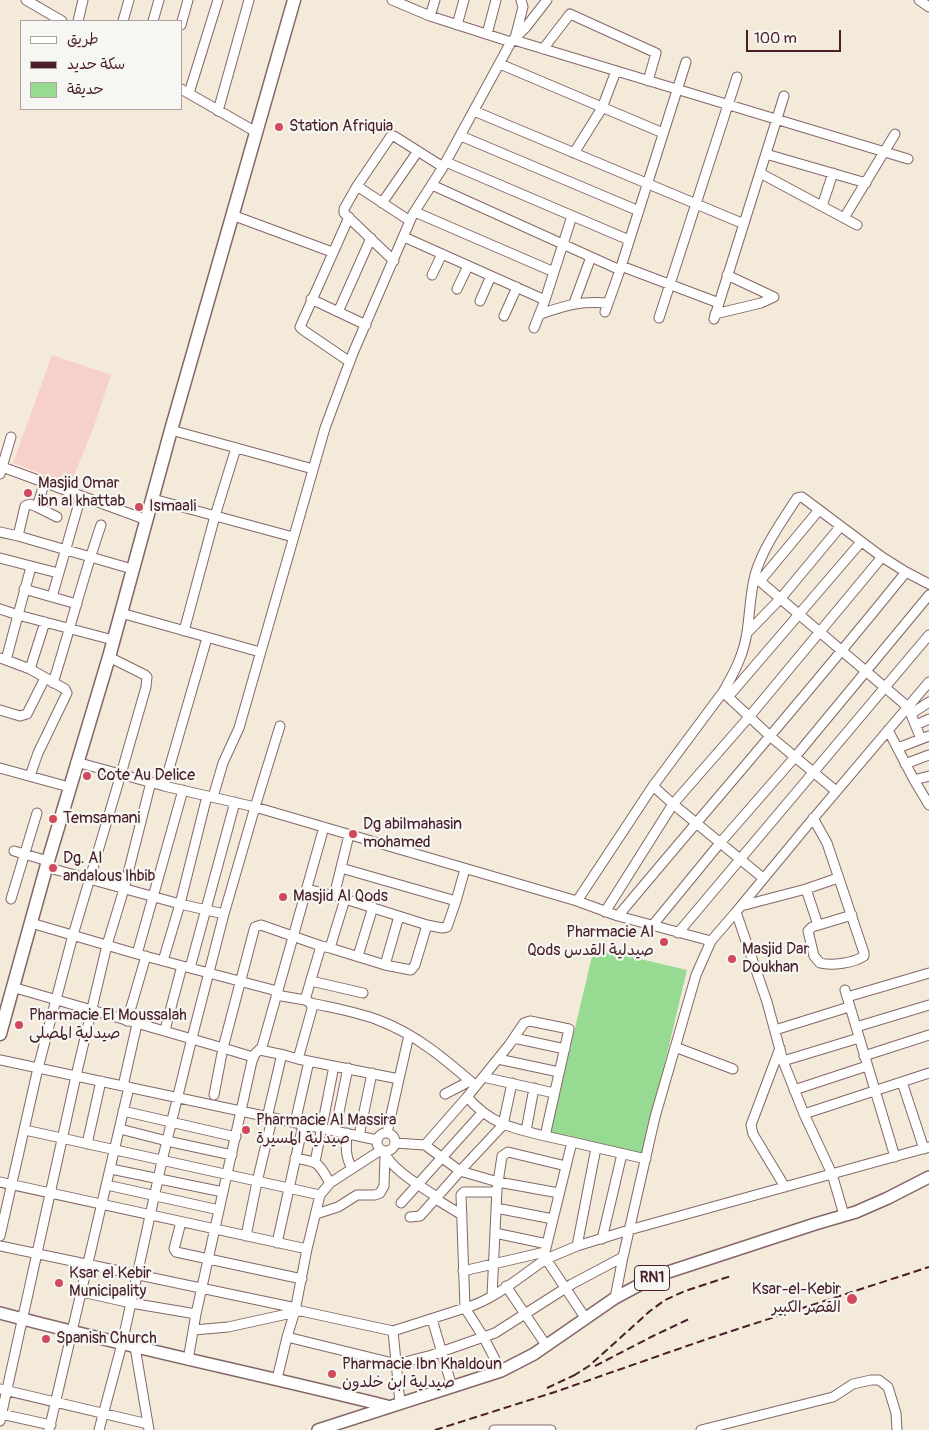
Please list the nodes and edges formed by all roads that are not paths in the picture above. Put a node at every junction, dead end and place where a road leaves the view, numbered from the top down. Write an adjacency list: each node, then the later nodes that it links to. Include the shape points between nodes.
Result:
1 (26, 0): 18 (street)
2 (129, 0): 20 (street)
3 (160, 0): 21 (street)
4 (188, 0): 22 (street)
5 (218, 0): 33 (street)
6 (249, 0): 37 (street)
7 (294, 0): 40 (highway)
8 (435, 0): 17 (street)
9 (464, 0): 23 (street)
10 (496, 0): 24 (street)
11 (521, 0): 25 (street, via 523,7)
12 (547, 0): 25 (street)
13 (918, 0): 16 (street)
14 (81, 1): 19 (street)
15 (398, 1): 17 (street)
16 (929, 7)
17 (430, 16): 23 (street)
18 (60, 20)
19 (78, 20)
20 (124, 20)
21 (153, 20)
22 (182, 21)
23 (457, 25): 24 (street)
24 (487, 34): 25 (street)
25 (513, 40): 26 (street); 28 (street)
26 (543, 49): 29 (street); 31 (street, via 570,14 656,53)
27 (686, 62): 32 (street)
28 (500, 64): 36 (street); 38 (street)
29 (616, 70): 31 (street); 36 (street)
30 (737, 77): 35 (street)
31 (648, 81): 32 (street)
32 (677, 90): 35 (street); 41 (street)
33 (185, 91): 37 (street)
34 (784, 96): 39 (street)
35 (728, 105): 39 (street); 57 (street)
36 (602, 108): 41 (street); 46 (street)
37 (218, 111): 40 (street)
38 (474, 111): 43 (street); 46 (street)
39 (777, 120): 45 (street); 47 (street)
40 (256, 132): 61 (highway)
41 (664, 133): 52 (street)
42 (895, 134): 45 (street)
43 (461, 136): 49 (street); 59 (street)
44 (418, 151): 49 (street); 55 (street, via 391,136); 56 (street)
45 (884, 152): 48 (street); 53 (street)
46 (574, 153): 52 (street)
47 (766, 154): 50 (street); 51 (street)
48 (908, 158)
49 (444, 165): 54 (street); 62 (street)
50 (760, 173): 58 (street); 66 (street)
51 (833, 173): 53 (street); 58 (street)
52 (648, 183): 57 (street); 59 (street)
53 (866, 183): 64 (street)
54 (432, 185): 60 (street); 71 (street)
55 (357, 186): 56 (street); 63 (street, via 344,210)
56 (382, 203): 65 (street)
57 (696, 204): 66 (street); 82 (street)
58 (822, 206): 64 (street)
59 (639, 211): 70 (street)
60 (415, 212): 65 (street); 78 (street)
61 (232, 215): 72 (street); 97 (highway)
62 (572, 216): 70 (street); 71 (street)
63 (348, 217): 69 (street); 72 (street)
64 (844, 218): 67 (street)
65 (410, 221): 68 (street)
66 (744, 224): 80 (street)
67 (857, 224)
68 (404, 237): 73 (street); 75 (street)
69 (371, 238): 75 (street); 90 (street)
70 (629, 240): 77 (street)
71 (562, 244): 74 (street); 78 (street)
72 (332, 252): 85 (street)
73 (442, 254): 76 (street); 79 (street)
74 (591, 257): 77 (street); 88 (street)
75 (394, 261): 94 (street)
76 (468, 266): 81 (street); 84 (street)
77 (621, 268): 82 (street); 88 (street, via 607,308 586,302)
78 (554, 272): 86 (street)
79 (432, 275)
80 (728, 275): 89 (street); 89 (street, via 774,297 714,316)
81 (491, 276): 83 (street); 87 (street)
82 (670, 284): 89 (street); 93 (street)
83 (517, 287): 86 (street); 92 (street)
84 (457, 290)
85 (311, 299): 90 (street); 96 (street, via 301,328)
86 (545, 300): 91 (street)
87 (480, 301)
88 (574, 303): 91 (street)
89 (719, 303)
90 (338, 312): 94 (street)
91 (540, 314): 95 (street)
92 (504, 316)
93 (659, 318)
94 (366, 325): 96 (street)
95 (534, 328)
96 (350, 362): 101 (street)
97 (171, 430): 99 (street); 104 (highway)
98 (11, 437): 100 (street)
99 (236, 448): 101 (street); 107 (street)
100 (1, 469): 102 (street)
101 (313, 469): 114 (street)
102 (44, 484): 103 (street); 105 (street)
103 (81, 496): 109 (street); 116 (street)
104 (153, 499): 107 (street); 109 (highway)
105 (37, 507): 108 (street); 113 (street, via 25,506)
106 (819, 510): 111 (street); 124 (street); 124 (street, via 802,497 797,498 760,559)
107 (216, 516): 114 (street); 137 (street)
108 (57, 517)
109 (147, 520): 121 (highway)
110 (101, 525): 118 (street)
111 (840, 527): 115 (street); 129 (street)
112 (0, 532): 113 (street)
113 (18, 536): 116 (street)
114 (293, 537): 144 (street)
115 (862, 542): 119 (street); 133 (street)
116 (65, 550): 118 (street); 123 (street)
117 (0, 558): 120 (street)
118 (89, 558): 121 (street); 130 (street)
119 (882, 558): 122 (street); 138 (street)
120 (31, 566): 123 (street); 126 (street)
121 (132, 569): 132 (highway)
122 (906, 572): 125 (street); 143 (street)
123 (58, 573): 128 (street)
124 (757, 579): 129 (street); 139 (street)
125 (929, 584)
126 (24, 589): 128 (street); 134 (street)
127 (929, 595): 148 (street)
128 (52, 597): 130 (street)
129 (781, 598): 133 (street); 139 (street)
130 (77, 604): 136 (street)
131 (0, 609): 134 (street)
132 (121, 613): 137 (street); 142 (highway)
133 (800, 614): 138 (street); 152 (street)
134 (18, 615): 135 (street); 146 (street)
135 (45, 622): 136 (street); 147 (street)
136 (70, 629): 142 (street); 149 (street)
137 (184, 631): 141 (street)
138 (819, 632): 143 (street); 156 (street)
139 (747, 633): 152 (street)
140 (929, 635): 151 (street)
141 (207, 638): 144 (street); 175 (street)
142 (113, 640): 145 (highway)
143 (843, 651): 148 (street); 161 (street)
144 (260, 652): 181 (street, via 239,728)
145 (109, 657): 166 (highway); 170 (street, via 146,677)
146 (3, 659): 147 (street)
147 (30, 669): 149 (street)
148 (866, 671): 151 (street); 165 (street)
149 (49, 680): 154 (street, via 27,714 20,716); 171 (street, via 67,693)
150 (929, 682): 155 (street)
151 (886, 688): 155 (street); 169 (street)
152 (726, 695): 156 (street); 176 (street)
153 (929, 702): 155 (street)
154 (0, 710)
155 (910, 710): 158 (street); 160 (street)
156 (749, 717): 161 (street); 183 (street)
157 (929, 719): 158 (street)
158 (916, 725): 162 (street)
159 (280, 726): 185 (street)
160 (888, 730): 163 (street); 179 (street)
161 (770, 737): 165 (street); 188 (street)
162 (925, 738): 163 (street)
163 (898, 748): 167 (street)
164 (929, 755): 167 (street)
165 (795, 757): 169 (street); 191 (street)
166 (76, 762): 170 (street); 177 (highway)
167 (905, 764): 173 (street)
168 (0, 768): 171 (street)
169 (814, 773): 179 (street); 194 (street)
170 (122, 774): 174 (street); 200 (street)
171 (30, 776): 177 (street)
172 (929, 776): 173 (street)
173 (914, 780): 180 (street)
174 (151, 782): 175 (street); 201 (street)
175 (164, 786): 178 (street)
176 (653, 786): 183 (street); 209 (street)
177 (69, 787): 195 (highway)
178 (183, 790): 181 (street); 205 (street)
179 (836, 790): 187 (street)
180 (926, 795): 184 (street)
181 (210, 796): 182 (street); 210 (street)
182 (235, 802): 185 (street); 213 (street)
183 (673, 804): 188 (street); 214 (street)
184 (929, 805)
185 (255, 807): 189 (street); 215 (street)
186 (37, 813): 193 (street)
187 (813, 818): 198 (street); 199 (street, via 824,836)
188 (695, 823): 191 (street); 218 (street)
189 (324, 827): 190 (street); 202 (street)
190 (350, 835): 196 (street); 197 (street)
191 (720, 843): 194 (street); 222 (street)
192 (14, 851): 193 (street)
193 (24, 854): 195 (street); 206 (street)
194 (739, 859): 198 (street); 223 (street)
195 (47, 864): 200 (street); 219 (highway)
196 (341, 868): 204 (street); 208 (street)
197 (466, 869): 208 (street); 209 (street)
198 (763, 878): 212 (street)
199 (838, 878): 203 (street); 216 (street)
200 (89, 879): 201 (street); 224 (street)
201 (124, 889): 205 (street); 227 (street)
202 (307, 889): 204 (street); 225 (street)
203 (806, 889): 212 (street); 221 (street)
204 (334, 896): 207 (street)
205 (153, 897): 210 (street); 229 (street)
206 (12, 899)
207 (345, 899): 211 (street); 228 (street)
208 (456, 901): 220 (street, via 447,927)
209 (577, 901): 214 (street)
210 (180, 904): 213 (street); 231 (street)
211 (372, 907): 217 (street); 230 (street)
212 (739, 909): 226 (street); 250 (street)
213 (207, 910): 215 (street); 233 (street)
214 (605, 912): 218 (street)
215 (224, 914): 234 (street)
216 (852, 915): 221 (street); 221 (street, via 864,953 856,960 829,964 816,961 808,934)
217 (398, 916): 220 (street); 232 (street)
218 (618, 916): 222 (street)
219 (31, 923): 224 (street); 238 (highway)
220 (427, 925): 232 (street, via 413,969)
221 (818, 925)
222 (652, 926): 223 (street)
223 (678, 933): 226 (street)
224 (72, 935): 227 (street); 241 (street)
225 (293, 936): 228 (street); 237 (street, via 264,925 255,926); 239 (street)
226 (711, 941): 257 (street, via 696,974)
227 (107, 945): 229 (street); 245 (street)
228 (325, 947): 230 (street); 236 (street)
229 (141, 955): 231 (street); 246 (street)
230 (358, 956): 232 (street)
231 (163, 961): 233 (street)
232 (385, 965)
233 (186, 967): 234 (street); 249 (street)
234 (209, 973): 237 (street); 254 (street)
235 (929, 973): 244 (street, via 846,994)
236 (311, 981): 240 (street); 242 (street)
237 (241, 982): 239 (street); 258 (street)
238 (12, 987): 241 (street); 251 (highway)
239 (277, 993): 242 (street); 261 (street)
240 (363, 993)
241 (56, 1000): 245 (street); 271 (street)
242 (308, 1001): 252 (street, via 379,1020); 264 (street, via 312,1009)
243 (929, 1005): 248 (street)
244 (849, 1007): 248 (street); 250 (street)
245 (91, 1010): 246 (street); 277 (street)
246 (127, 1021): 247 (street)
247 (137, 1024): 249 (street); 284 (street)
248 (856, 1027): 256 (street)
249 (165, 1030): 254 (street)
250 (774, 1030): 259 (street)
251 (0, 1034)
252 (409, 1035): 279 (street); 282 (street)
253 (929, 1035): 263 (street)
254 (192, 1038): 258 (street); 291 (street)
255 (514, 1038): 260 (street); 260 (street, via 526,1022 570,1029); 265 (street)
256 (858, 1038): 263 (street); 268 (street)
257 (675, 1047): 273 (street); 327 (street)
258 (224, 1048): 261 (street); 290 (street)
259 (780, 1048): 268 (street); 345 (street, via 751,1125 753,1134)
260 (565, 1049): 274 (street)
261 (257, 1054): 262 (street); 294 (street)
262 (284, 1055): 264 (street); 297 (street, via 280,1060)
263 (864, 1056): 270 (street)
264 (298, 1059): 267 (street)
265 (498, 1059): 274 (street); 278 (street)
266 (0, 1060): 271 (street)
267 (309, 1061): 269 (street); 299 (street)
268 (783, 1061): 286 (street)
269 (334, 1066): 272 (street); 302 (street)
270 (868, 1066): 286 (street); 287 (street)
271 (38, 1068): 277 (street); 303 (street)
272 (348, 1068): 275 (street); 304 (street)
273 (733, 1069)
274 (559, 1072): 288 (street)
275 (372, 1073): 279 (street); 308 (street)
276 (929, 1073): 281 (street)
277 (76, 1076): 280 (street); 311 (street)
278 (483, 1077): 282 (street); 283 (street)
279 (399, 1079): 307 (street)
280 (101, 1081): 284 (street); 316 (street)
281 (902, 1082): 287 (street); 319 (street)
282 (473, 1083): 289 (street); 292 (street)
283 (512, 1084): 285 (street); 300 (street)
284 (126, 1086): 291 (street); 293 (street)
285 (534, 1088): 288 (street); 305 (street)
286 (794, 1090): 296 (street)
287 (875, 1091): 296 (street); 325 (street)
288 (554, 1093): 309 (street)
289 (445, 1094)
290 (214, 1095)
291 (178, 1097): 294 (street); 298 (street)
292 (467, 1097): 295 (street); 317 (street)
293 (123, 1111): 298 (street); 301 (street)
294 (241, 1112): 297 (street); 310 (street)
295 (482, 1113): 300 (street); 324 (street)
296 (804, 1114): 334 (street)
297 (269, 1118): 299 (street); 339 (street)
298 (172, 1123): 310 (street); 313 (street)
299 (299, 1124): 302 (street); 326 (street)
300 (503, 1126): 305 (street); 333 (street)
301 (120, 1129): 313 (street); 320 (street)
302 (322, 1129): 304 (street); 329 (street)
303 (25, 1130): 311 (street); 343 (street)
304 (335, 1131): 306 (street)
305 (526, 1131): 309 (street)
306 (347, 1133): 308 (street); 331 (street, via 347,1160)
307 (387, 1133): 312 (street, via 379,1135); 315 (street, via 392,1135)
308 (360, 1136): 312 (street)
309 (545, 1136): 314 (street)
310 (236, 1137): 323 (street)
311 (62, 1138): 316 (street); 350 (street)
312 (377, 1140): 321 (street, via 377,1146)
313 (167, 1141): 323 (street); 328 (street)
314 (572, 1142): 318 (street); 330 (street)
315 (395, 1143): 317 (street); 321 (street)
316 (88, 1144): 320 (street)
317 (424, 1145): 324 (street)
318 (596, 1148): 322 (street); 373 (street)
319 (926, 1148): 325 (street)
320 (115, 1151): 328 (street); 332 (street)
321 (384, 1152): 331 (street); 342 (street, via 388,1160); 358 (street, via 384,1186 380,1193 357,1196)
322 (622, 1154): 327 (street); 370 (street)
323 (232, 1155): 335 (street)
324 (443, 1157): 333 (street); 342 (street)
325 (895, 1157): 334 (street)
326 (296, 1158): 329 (street); 346 (street)
327 (646, 1159): 366 (street)
328 (162, 1161): 335 (street); 337 (street)
329 (315, 1162): 341 (street)
330 (566, 1166): 340 (street, via 506,1152 502,1156); 349 (street)
331 (352, 1168): 341 (street)
332 (111, 1169): 337 (street); 344 (street)
333 (460, 1171): 340 (street); 353 (street)
334 (832, 1174): 345 (street); 360 (street)
335 (227, 1175): 339 (street); 347 (street)
336 (929, 1177): 360 (main road, RN1, via 868,1208)
337 (158, 1179): 347 (street); 352 (street)
338 (0, 1182): 343 (street)
339 (257, 1182): 346 (street); 369 (street)
340 (498, 1182): 348 (street); 349 (street)
341 (330, 1183): 351 (street)
342 (418, 1184): 353 (street); 354 (street)
343 (11, 1185): 350 (street); 368 (street)
344 (107, 1185): 352 (street); 355 (street)
345 (785, 1187): 366 (street)
346 (289, 1188): 351 (street); 371 (street)
347 (223, 1192): 357 (street)
348 (497, 1192): 356 (street); 359 (street, via 462,1193)
349 (559, 1193): 363 (street)
350 (50, 1194): 355 (street); 376 (street)
351 (320, 1195): 358 (street)
352 (154, 1196): 357 (street); 361 (street)
353 (437, 1197): 359 (street); 362 (street, via 420,1216)
354 (402, 1203)
355 (102, 1205): 361 (street); 380 (street)
356 (496, 1208): 363 (street); 367 (street)
357 (219, 1210): 365 (street)
358 (316, 1214): 374 (street)
359 (462, 1215): 381 (street)
360 (844, 1215): 389 (main road, RN1, via 670,1270)
361 (150, 1216): 364 (street); 382 (street)
362 (410, 1217)
363 (553, 1219): 375 (street)
364 (181, 1222): 365 (street); 378 (street, via 176,1252)
365 (215, 1230): 369 (street); 378 (street)
366 (629, 1230): 370 (street); 377 (street)
367 (495, 1233): 375 (street); 379 (street)
368 (0, 1236)
369 (246, 1236): 371 (street)
370 (602, 1238): 373 (street)
371 (277, 1243): 374 (street)
372 (0, 1246): 376 (street)
373 (577, 1246): 375 (street)
374 (307, 1249): 383 (street)
375 (546, 1252): 379 (street); 384 (street); 386 (street)
376 (37, 1253): 380 (street); 396 (street)
377 (623, 1257): 386 (street); 389 (street)
378 (208, 1260): 383 (street); 385 (street)
379 (495, 1263): 381 (street); 388 (street)
380 (89, 1264): 382 (street); 387 (street)
381 (464, 1271): 391 (street)
382 (137, 1274): 385 (street); 390 (street)
383 (302, 1279): 392 (street)
384 (506, 1286): 388 (street); 394 (street)
385 (202, 1289): 392 (street); 395 (street)
386 (564, 1289): 394 (street); 398 (street)
387 (82, 1292): 390 (street); 401 (street)
388 (492, 1296): 391 (street)
389 (615, 1298): 398 (main road, RN1)
390 (131, 1303): 395 (street); 404 (street)
391 (465, 1308): 397 (street); 403 (street)
392 (296, 1310): 399 (street, via 254,1322); 400 (street); 402 (street)
393 (0, 1313): 396 (main road)
394 (525, 1313): 403 (street); 405 (street)
395 (196, 1314): 399 (street)
396 (22, 1319): 401 (main road); 413 (street)
397 (432, 1319): 400 (street); 407 (street)
398 (586, 1319): 405 (main road, RN1)
399 (194, 1330): 408 (street)
400 (393, 1331): 409 (street)
401 (72, 1332): 404 (main road); 414 (street)
402 (287, 1337): 409 (street); 411 (street)
403 (484, 1338): 407 (street); 410 (street)
404 (122, 1344): 406 (main road); 417 (street)
405 (546, 1345): 410 (main road, RN1)
406 (135, 1347): 408 (main road); 419 (street)
407 (441, 1352): 409 (street); 412 (street)
408 (188, 1360): 411 (main road)
409 (397, 1364): 415 (street)
410 (501, 1371): 412 (main road, RN1)
411 (277, 1379): 416 (main road)
412 (452, 1387): 415 (main road, RN1)
413 (3, 1390): 414 (street); 418 (street)
414 (56, 1402): 417 (street); 420 (street)
415 (400, 1403): 416 (main road, RN1)
416 (388, 1406): 422 (main road, RN1)
417 (103, 1413): 419 (street); 421 (street)
418 (1, 1418): 420 (street)
419 (149, 1427)
420 (50, 1428)
421 (99, 1430)
422 (318, 1430)
423 (494, 1430): 424 (street)
424 (551, 1430)
425 (701, 1430): 426 (street, via 833,1397 853,1384 870,1380 879,1380 888,1387)
426 (898, 1430)

